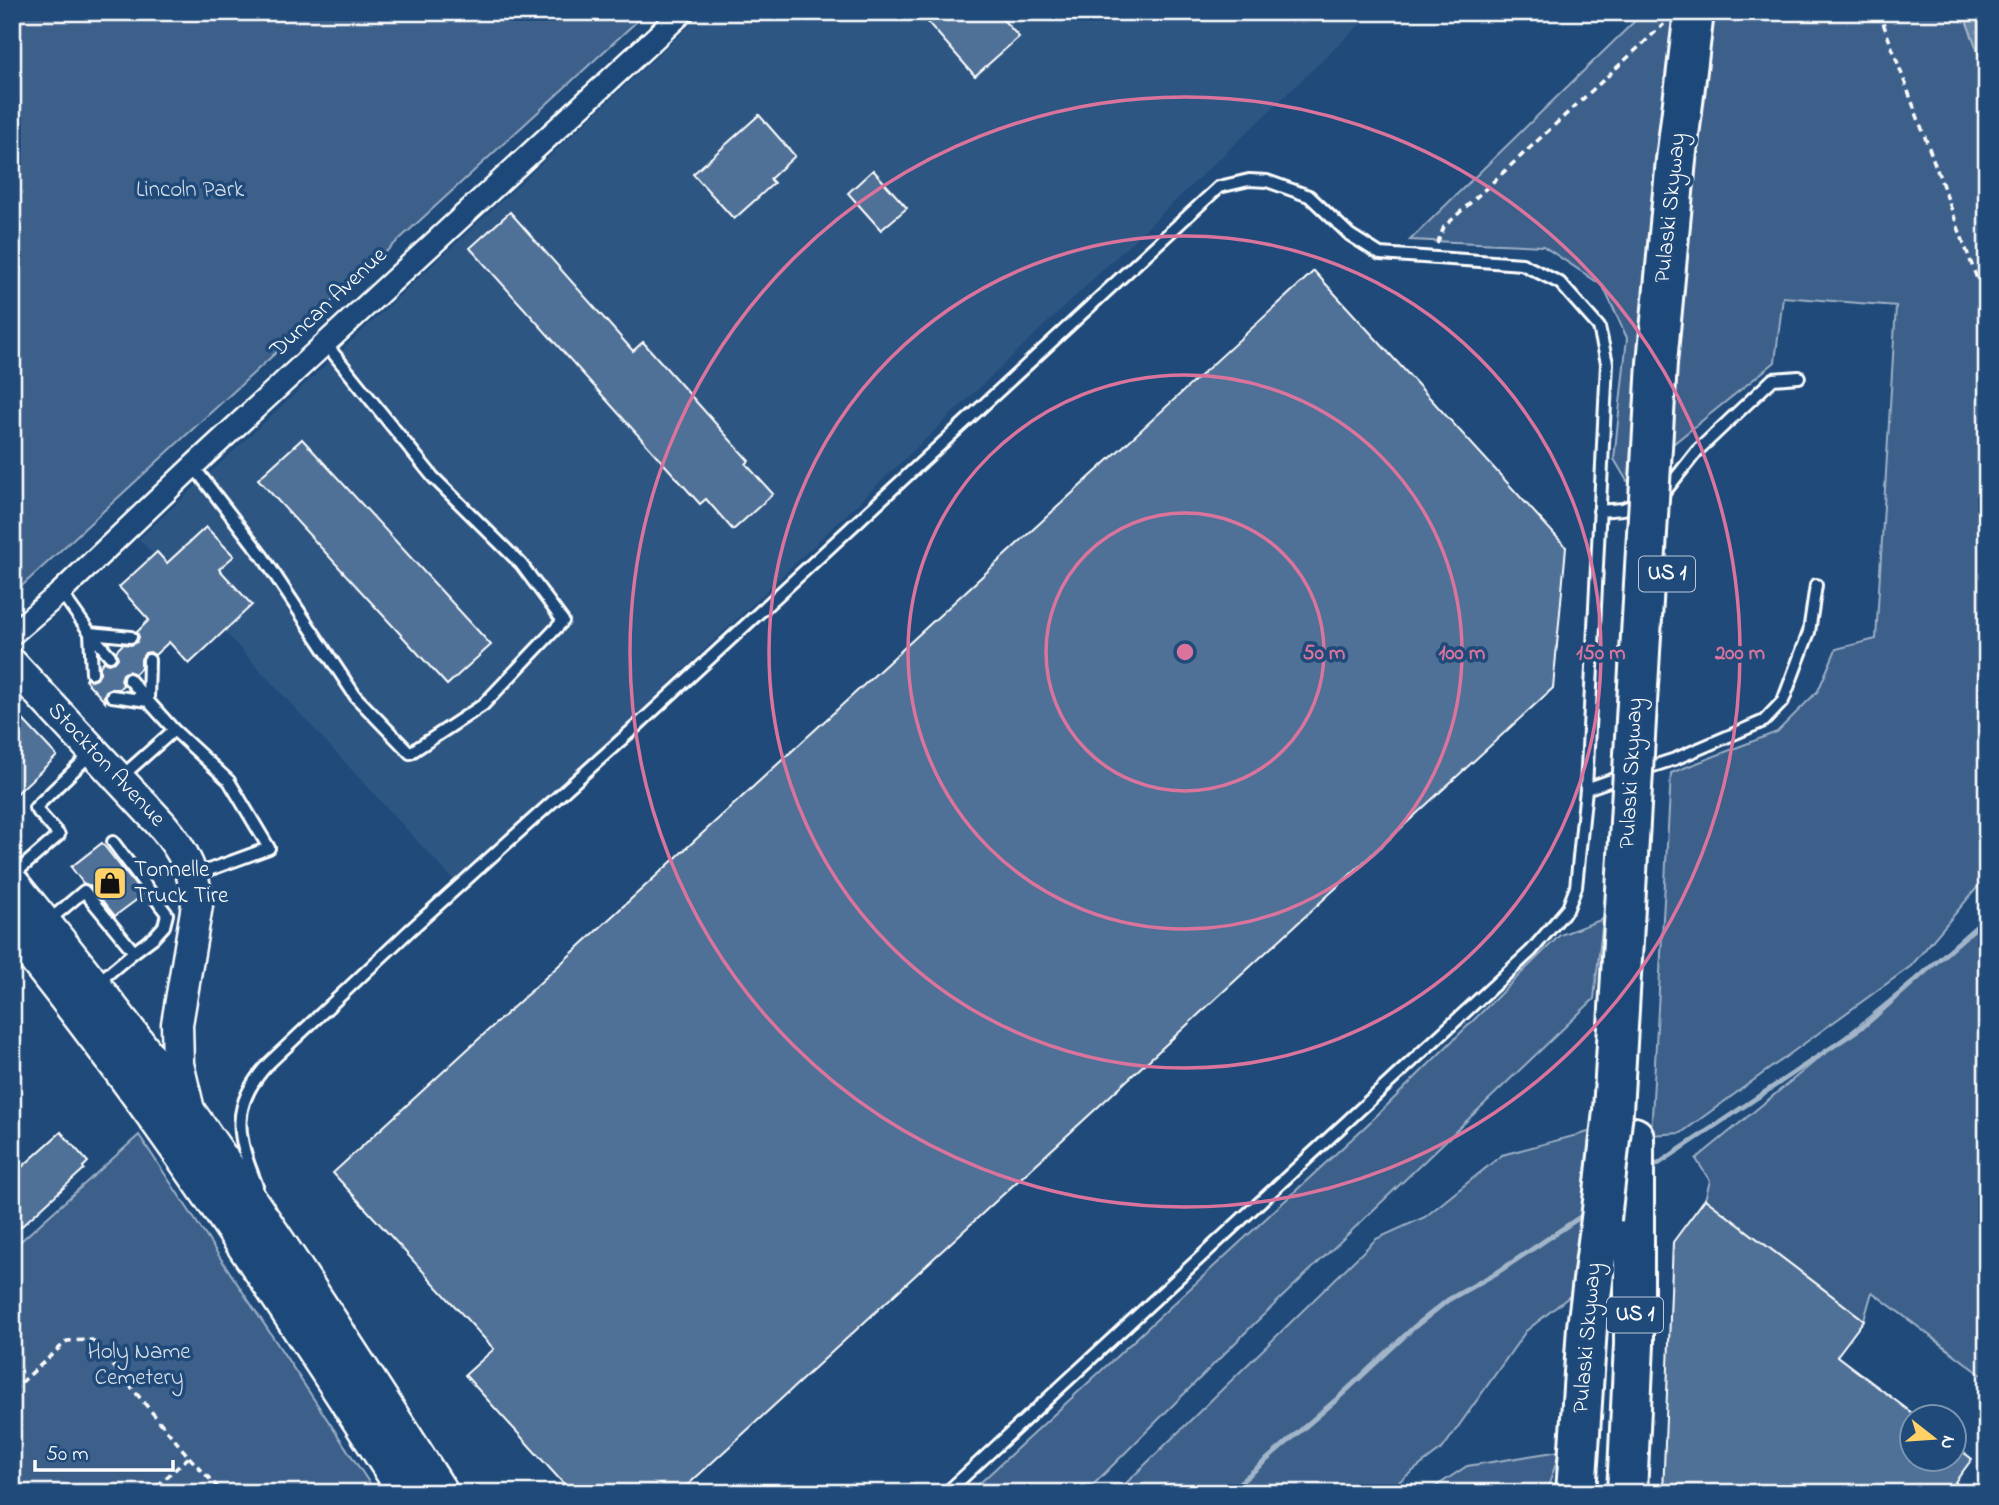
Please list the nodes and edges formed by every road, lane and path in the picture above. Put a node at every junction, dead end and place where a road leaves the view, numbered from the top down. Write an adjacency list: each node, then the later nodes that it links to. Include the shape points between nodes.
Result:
1 (683, 12): 7 (street, Duncan Avenue)
2 (1718, 12): 46 (highway, Pulaski Skyway / US 1, via 1692,230 1675,430 1634,1137 1634,1344)
3 (1880, 12): 6 (path)
4 (1682, 16): 5 (path, via 1444,227); 45 (highway, Pulaski Skyway / US 1, bridge, via 1613,1111 1587,1327)
5 (1431, 259): 10 (lane, via 1522,264 1560,283 1599,327 1606,363); 35 (lane, via 1380,254 1350,235 1309,196 1267,181 1219,187 262,1070 242,1110 240,1134)
6 (1987, 306)
7 (325, 343): 9 (street, Duncan Avenue); 9 (lane, via 433,477 521,564 563,621 483,705 410,753 356,697 263,557)
8 (1799, 377): 10 (lane, via 1773,379 1698,451 1663,494 1623,509)
9 (193, 466): 12 (street, Duncan Avenue)
10 (1600, 511): 26 (lane)
11 (1816, 585): 26 (lane, via 1809,632 1783,701 1764,720 1675,759)
12 (61, 592): 13 (lane); 14 (street, Duncan Avenue)
13 (90, 633): 15 (lane); 16 (lane); 19 (lane)
14 (12, 635)
15 (131, 637)
16 (110, 656)
17 (149, 660): 22 (lane)
18 (12, 664): 24 (main road, Stockton Avenue)
19 (92, 673)
20 (129, 679): 22 (lane)
21 (112, 696): 22 (lane)
22 (148, 701): 23 (lane)
23 (174, 730): 25 (lane); 29 (lane, via 229,781 269,848)
24 (93, 751): 25 (main road, Stockton Avenue); 28 (lane, via 34,808 59,835)
25 (119, 779): 29 (main road, Stockton Avenue, via 175,840)
26 (1586, 789): 44 (lane, via 1576,887 1568,908 1531,951)
27 (113, 842): 32 (lane, via 167,914 164,926)
28 (12, 876)
29 (192, 876): 34 (main road, Stockton Avenue, via 196,914 176,1042)
30 (12, 885): 31 (highway)
31 (28, 926): 32 (lane, via 85,891); 33 (highway); 42 (highway, via 108,1051 248,1247)
32 (134, 952): 33 (lane)
33 (93, 986): 34 (highway)
34 (192, 1119): 35 (highway)
35 (286, 1255): 43 (highway)
36 (12, 1391): 37 (path, via 67,1340 92,1340)
37 (189, 1457): 40 (path); 41 (path)
38 (12, 1477): 39 (path)
39 (27, 1493)
40 (149, 1493)
41 (223, 1493)
42 (407, 1493)
43 (440, 1493)
44 (946, 1493)
45 (1576, 1493)
46 (1627, 1493)

